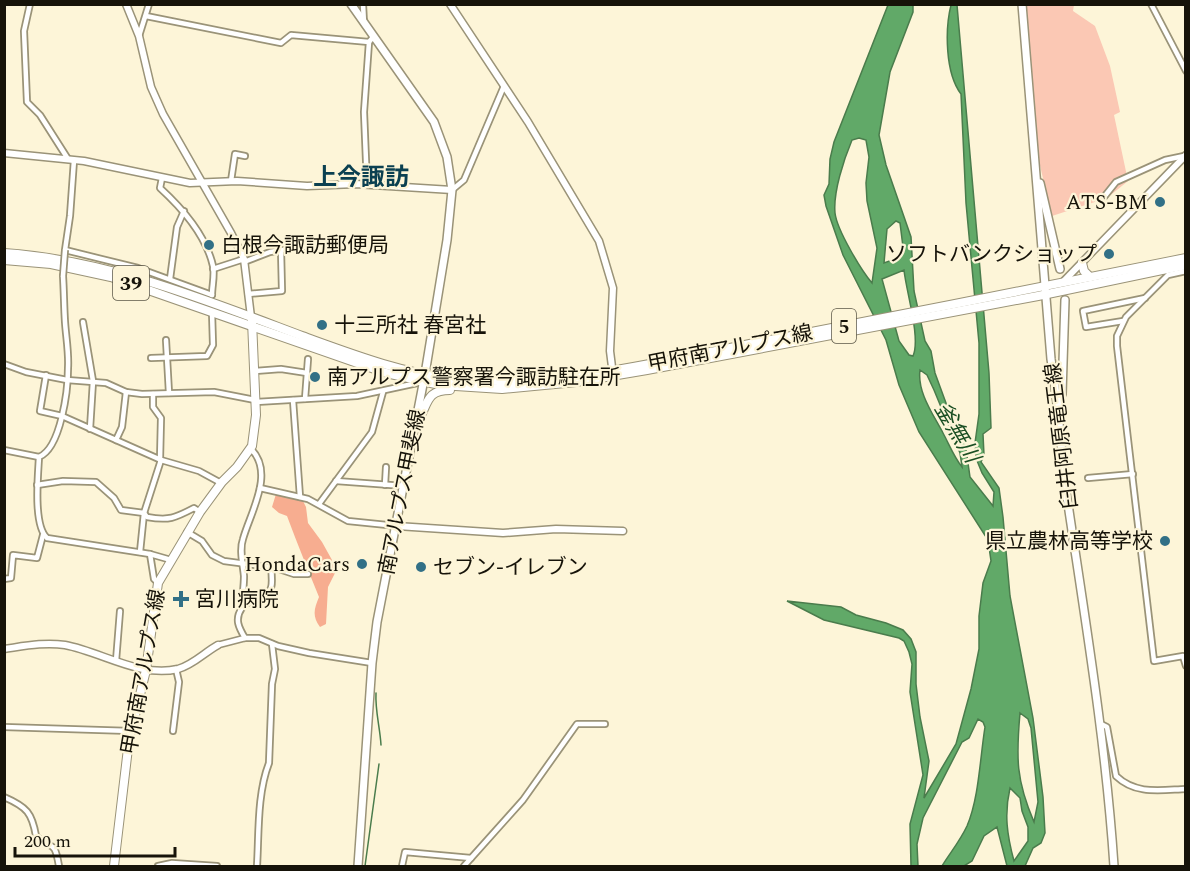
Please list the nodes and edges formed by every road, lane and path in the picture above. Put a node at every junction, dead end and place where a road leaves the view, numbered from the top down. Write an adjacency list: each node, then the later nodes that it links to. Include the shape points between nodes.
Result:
1 (30, 4): 18 (street, via 24,31 27,102)
2 (126, 4): 11 (street)
3 (149, 4): 9 (street)
4 (351, 4): 10 (main road, 南アルプス甲斐線)
5 (363, 4): 10 (street)
6 (450, 4): 14 (street)
7 (1022, 4): 19 (main road, 臼井阿原竜王線)
8 (1151, 4): 13 (street)
9 (146, 16): 11 (street); 12 (street, via 281,43 291,35)
10 (364, 23): 12 (main road, 南アルプス甲斐線)
11 (139, 36): 22 (street, via 155,96)
12 (371, 39): 23 (street, via 364,112); 24 (main road, 南アルプス甲斐線, via 434,122 447,157)
13 (1185, 71)
14 (504, 86): 24 (street, via 464,180); 58 (street, via 599,241 614,288 610,351)
15 (4, 153): 18 (street)
16 (245, 156): 21 (street, via 235,154)
17 (1185, 156): 25 (street, via 1165,160 1116,182); 34 (street)
18 (71, 160): 20 (street); 28 (street)
19 (1035, 166): 37 (main road); 42 (main road, 臼井阿原竜王線)
20 (162, 178): 22 (street); 26 (street, via 160,188)
21 (231, 181): 22 (street); 23 (street)
22 (202, 183): 33 (street)
23 (367, 185): 24 (street)
24 (452, 190): 60 (main road, 南アルプス甲斐線)
25 (1104, 197)
26 (184, 211): 36 (street, via 198,230); 40 (street, via 177,227)
27 (308, 246): 29 (street)
28 (65, 250): 40 (street); 61 (street, bridge)
29 (281, 250): 33 (street); 43 (street, via 282,291)
30 (4, 253): 46 (main road, 39, via 110,270)
31 (1185, 258): 39 (main road, 甲府南アルプス線 / 5)
32 (4, 260): 46 (main road, 39, via 51,264)
33 (244, 260): 36 (street); 43 (street)
34 (1082, 263): 39 (main road); 41 (street)
35 (1185, 265): 42 (main road, 甲府南アルプス線 / 5)
36 (213, 269): 46 (street)
37 (1060, 269)
38 (1185, 271): 44 (street, via 1168,275)
39 (1090, 277): 41 (main road, 甲府南アルプス線 / 5)
40 (170, 279): 46 (street)
41 (1062, 282): 42 (main road, 甲府南アルプス線 / 5)
42 (1041, 291): 58 (main road, 甲府南アルプス線 / 5); 71 (main road, 臼井阿原竜王線)
43 (248, 294): 47 (street)
44 (1145, 298): 48 (street); 48 (street, via 1083,311 1086,327)
45 (1065, 300): 71 (main road, via 1062,394)
46 (211, 303): 47 (main road, 39); 50 (main road, 39); 53 (street, via 213,345 207,356)
47 (251, 317): 50 (main road, 甲府南アルプス線); 60 (main road, 甲府南アルプス線 / 5)
48 (1123, 321): 81 (street, via 1117,346)
49 (83, 322): 62 (street)
50 (253, 326): 56 (main road, 甲府南アルプス線); 60 (main road, 甲府南アルプス線 / 5, via 370,368)
51 (166, 340): 53 (street)
52 (151, 358): 53 (street)
53 (167, 358): 66 (street)
54 (308, 359): 57 (street)
55 (4, 364): 59 (street)
56 (255, 372): 57 (street, via 281,369); 70 (main road, 甲府南アルプス線)
57 (307, 373): 68 (street)
58 (613, 373): 60 (main road, 甲府南アルプス線 / 5, via 526,380); 63 (main road, 甲府南アルプス線 / 5, via 540,386)
59 (45, 375): 61 (street); 72 (street, via 40,411)
60 (425, 378): 63 (main road, 甲府南アルプス線 / 5); 65 (street); 73 (main road, 南アルプス甲斐線)
61 (67, 380): 62 (street); 72 (street)
62 (93, 381): 64 (street); 74 (street)
63 (494, 388): 73 (main road, via 436,391)
64 (126, 392): 67 (street); 75 (street, via 122,428)
65 (383, 392): 68 (street); 83 (street, via 372,432)
66 (169, 393): 67 (street); 70 (street, via 214,392)
67 (153, 394): 79 (street, via 153,407 161,418)
68 (305, 399): 69 (street)
69 (293, 400): 70 (street); 89 (street)
70 (256, 401): 76 (main road, 甲府南アルプス線)
71 (1058, 404): 119 (main road, 臼井阿原竜王線, via 1063,466)
72 (62, 416): 74 (street); 78 (street, via 51,448)
73 (416, 423): 87 (main road, 南アルプス甲斐線)
74 (90, 429): 75 (street)
75 (116, 440): 79 (street)
76 (250, 448): 84 (main road, 甲府南アルプス線); 88 (street, via 259,459)
77 (4, 450): 78 (street)
78 (39, 458): 85 (street)
79 (160, 460): 84 (street, via 199,471); 92 (street)
80 (386, 467): 86 (street)
81 (1133, 474): 82 (street); 115 (street, via 1154,661 1183,656)
82 (1088, 478)
83 (336, 481): 86 (street); 90 (street)
84 (221, 483): 91 (main road, 甲府南アルプス線)
85 (37, 485): 92 (street, via 96,482 121,510); 96 (street)
86 (385, 485): 87 (street)
87 (404, 486): 93 (main road, 南アルプス甲斐線)
88 (260, 488): 89 (street); 102 (street, via 242,539)
89 (300, 497): 90 (street)
90 (319, 504): 93 (street, via 348,521)
91 (200, 512): 92 (street, via 194,508 164,520); 95 (main road, 甲府南アルプス線)
92 (144, 513): 97 (street)
93 (397, 526): 94 (street, via 503,533 556,529); 114 (main road, 南アルプス甲斐線, via 381,594)
94 (623, 531)
95 (187, 532): 101 (main road, 甲府南アルプス線); 102 (street, via 202,541 212,555)
96 (43, 535): 97 (street); 100 (street, via 37,558)
97 (140, 552): 99 (street)
98 (4, 553): 100 (street)
99 (150, 554): 101 (street); 106 (street)
100 (13, 555): 105 (street, via 11,578)
101 (171, 560): 106 (main road, 甲府南アルプス線)
102 (243, 563): 103 (street); 107 (street)
103 (271, 567): 104 (street); 107 (street, via 271,591 261,603)
104 (308, 574)
105 (4, 579)
106 (158, 583): 117 (main road, 甲府南アルプス線)
107 (242, 602): 109 (street, via 237,626)
108 (120, 611): 113 (street)
109 (245, 638): 110 (street, via 259,638); 111 (street)
110 (272, 644): 114 (street); 130 (street, via 275,669 269,763 261,806)
111 (218, 645): 116 (street)
112 (4, 649): 113 (street, via 62,645)
113 (116, 661): 117 (street)
114 (372, 663): 131 (main road, 南アルプス甲斐線)
115 (1185, 666)
116 (176, 669): 117 (street); 122 (street)
117 (146, 670): 121 (main road, 甲府南アルプス線)
118 (605, 724): 125 (street, via 577,724 523,800)
119 (1101, 724): 123 (street, via 1107,727 1116,776 1121,781 1149,792); 134 (main road, 臼井阿原竜王線)
120 (4, 727): 121 (street)
121 (131, 731): 127 (main road, 甲府南アルプス線)
122 (173, 731)
123 (1185, 789)
124 (4, 797): 126 (street, via 30,813 36,836 53,846)
125 (471, 858): 132 (street, via 405,852); 133 (street)
126 (59, 867)
127 (114, 867)
128 (158, 867): 129 (street, via 172,863)
129 (218, 867)
130 (257, 867)
131 (358, 867)
132 (402, 867)
133 (464, 867)
134 (1114, 867)

